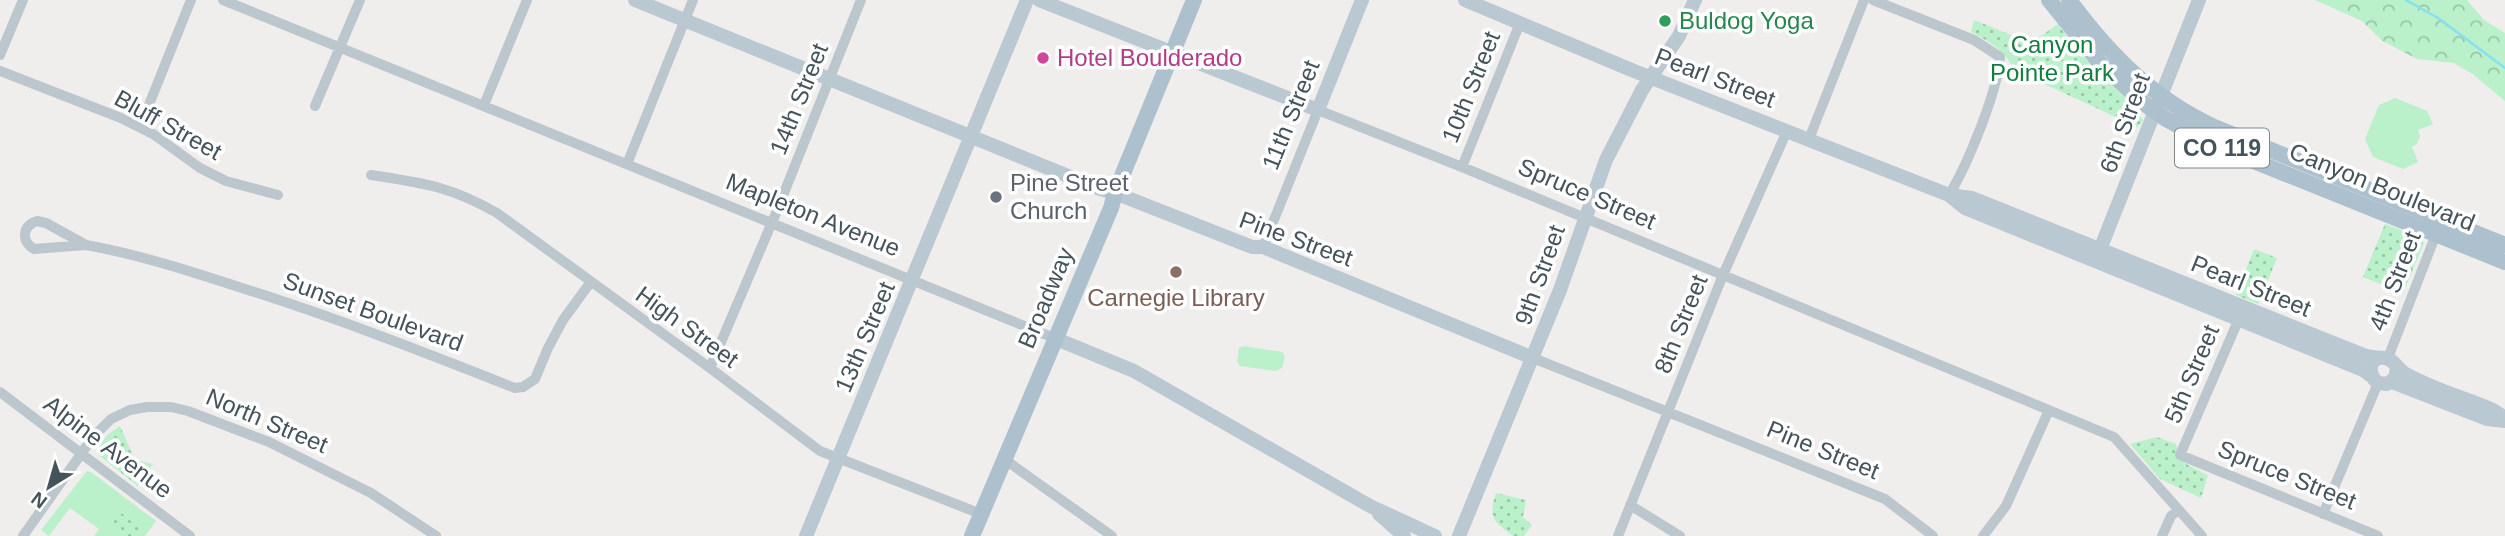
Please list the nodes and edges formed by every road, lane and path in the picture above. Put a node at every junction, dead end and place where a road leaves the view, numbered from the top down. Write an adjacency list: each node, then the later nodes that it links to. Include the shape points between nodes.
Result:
1 (23, 0): 24 (street)
2 (191, 0): 34 (street)
3 (223, 0): 22 (street, Mapleton Avenue)
4 (360, 0): 22 (street)
5 (527, 0): 31 (street)
6 (635, 0): 20 (street, Pine Street)
7 (693, 0): 20 (street)
8 (861, 0): 28 (street, 14th Street)
9 (1027, 0): 36 (street, 13th Street)
10 (1040, 0): 23 (street, Spruce Street)
11 (1194, 0): 23 (main road, Broadway)
12 (1362, 0): 26 (street, 11th Street)
13 (1465, 0): 21 (street, Pearl Street)
14 (1695, 0): 27 (street, 9th Street, via 1679,36)
15 (1864, 0): 37 (street)
16 (1873, 0): 43 (street, via 1974,40 2000,57 1999,75 1980,127)
17 (2049, 0): 30 (main road, Canyon Boulevard / CO 119, via 2100,63)
18 (2069, 0): 30 (main road, Canyon Boulevard / CO 119)
19 (2199, 0): 30 (street, 6th Street)
20 (685, 20): 28 (street, Pine Street); 38 (street)
21 (1520, 23): 27 (street, Pearl Street); 39 (street, 10th Street)
22 (341, 47): 31 (street, Mapleton Avenue); 32 (street)
23 (1172, 52): 29 (street, Spruce Street); 41 (main road, Broadway)
24 (0, 55)
25 (0, 71): 34 (street, Bluff Street)
26 (1332, 74): 29 (street, via 1313,95); 33 (street, 11th Street)
27 (1652, 76): 35 (street, Pearl Street); 44 (street, 9th Street, via 1605,160)
28 (829, 78): 36 (street, Pine Street); 45 (street, 14th Street)
29 (1287, 98): 33 (street, Spruce Street)
30 (2158, 104): 46 (main road, Canyon Boulevard / CO 119, via 2214,145); 50 (street, 6th Street)
31 (484, 105): 38 (street, Mapleton Avenue)
32 (315, 106)
33 (1318, 110): 39 (street, Spruce Street); 49 (street, 11th Street)
34 (140, 127): 42 (street, Bluff Street, via 226,181)
35 (1787, 131): 37 (street, Pearl Street); 52 (street, 8th Street)
36 (971, 135): 41 (street, Pine Street); 53 (street, 13th Street)
37 (1809, 139): 43 (street, Pearl Street)
38 (627, 164): 45 (street, Mapleton Avenue)
39 (1462, 167): 44 (street, Spruce Street)
40 (371, 175): 54 (street, High Street, via 434,185 469,197)
41 (1115, 193): 49 (street, Pine Street, via 1252,247); 56 (main road, Broadway)
42 (278, 195)
43 (1949, 195): 50 (street, Pearl Street, via 1965,208)
44 (1585, 218): 52 (street, Spruce Street); 57 (street, 9th Street)
45 (771, 223): 53 (street, Mapleton Avenue); 58 (street, 14th Street)
46 (2439, 226): 48 (main road, Canyon Boulevard / CO 119); 51 (main road, Canyon Boulevard / CO 119); 59 (street, 4th Street)
47 (86, 245): 47 (street, Sunset Boulevard, via 34,249 24,234 32,222 41,221); 54 (street, Sunset Boulevard, via 175,266 329,316 515,388 535,379 563,320)
48 (2505, 245)
49 (1263, 247): 57 (street, Pine Street)
50 (2098, 256): 55 (street, Pearl Street)
51 (2505, 262)
52 (1723, 275): 61 (street, 8th Street); 62 (street, Spruce Street)
53 (913, 280): 56 (street, Mapleton Avenue); 66 (street, 13th Street)
54 (590, 283): 58 (street, High Street)
55 (2241, 314): 59 (street, Pearl Street, via 2364,370); 65 (street, 5th Street)
56 (1054, 338): 67 (main road, Broadway); 69 (street, Mapleton Avenue, via 1134,371)
57 (1533, 358): 61 (street, Pine Street); 81 (street, 9th Street)
58 (710, 368): 66 (street, High Street, via 820,451)
59 (2384, 371): 63 (street, Pearl Street, via 2406,375); 72 (street, 4th Street)
60 (0, 392): 64 (street, Alpine Avenue)
61 (1668, 410): 68 (street, 8th Street); 84 (street, Pine Street, via 1885,499)
62 (2049, 410): 70 (street, Spruce Street, via 2115,437); 85 (street, via 2006,506)
63 (2505, 419)
64 (82, 453): 73 (street, North Street); 74 (street, Alpine Avenue); 75 (street, North Street, via 111,419 130,410 171,407 270,442 371,493)
65 (2180, 455): 72 (street, Spruce Street)
66 (839, 458): 71 (street, High Street); 76 (street, 13th Street)
67 (1004, 459): 71 (main road, Broadway); 78 (street)
68 (1630, 505): 82 (street, 8th Street); 83 (street)
69 (1370, 506): 79 (street, Mapleton Avenue); 80 (street, Mapleton Avenue)
70 (2178, 510): 86 (street); 87 (street)
71 (981, 514): 77 (main road, Broadway)
72 (2323, 514): 88 (street, Spruce Street)
73 (23, 536)
74 (190, 536)
75 (436, 536)
76 (806, 536)
77 (972, 536)
78 (1112, 536)
79 (1404, 536)
80 (1435, 536)
81 (1459, 536)
82 (1618, 536)
83 (1680, 536)
84 (1933, 536)
85 (1983, 536)
86 (2162, 536)
87 (2202, 536)
88 (2378, 536)

